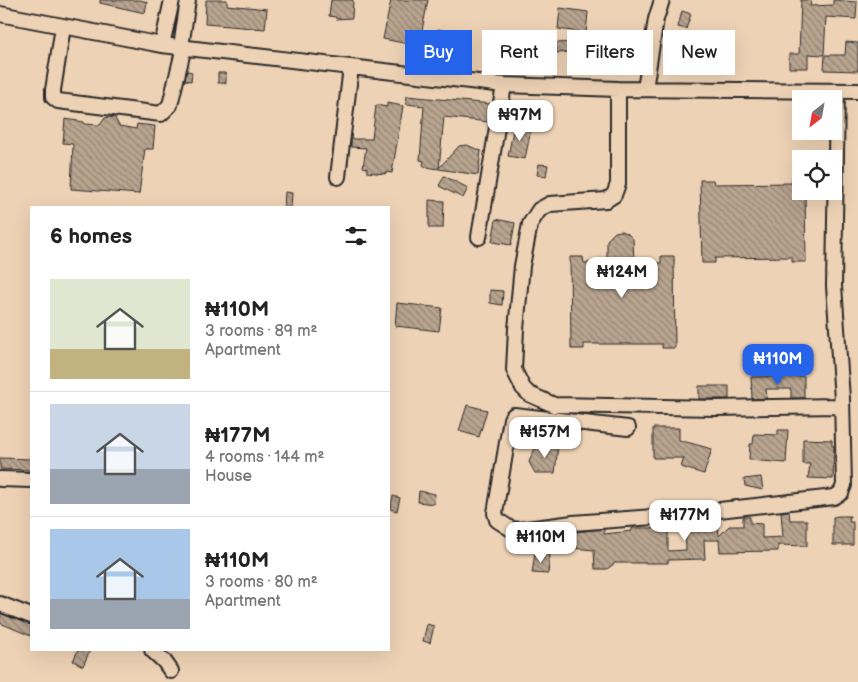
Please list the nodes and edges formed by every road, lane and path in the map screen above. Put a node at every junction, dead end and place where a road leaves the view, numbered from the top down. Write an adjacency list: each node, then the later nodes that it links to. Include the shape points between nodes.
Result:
1 (172, 0): 6 (street)
2 (188, 0): 7 (street)
3 (662, 0): 11 (street)
4 (0, 14): 5 (street)
5 (63, 27): 6 (street); 7 (street, via 52,90 58,101 161,114 170,105)
6 (162, 45): 7 (street)
7 (182, 47): 8 (street)
8 (351, 67): 9 (street); 16 (street)
9 (504, 85): 10 (street); 17 (street)
10 (618, 89): 11 (street); 18 (street, via 618,184 614,195 606,200 550,204 539,210 530,224 522,266 514,370 523,388 546,404 564,406 837,408)
11 (645, 89): 12 (street)
12 (792, 91)
13 (858, 91): 14 (street)
14 (842, 92)
15 (836, 140): 18 (street, via 834,286)
16 (338, 176)
17 (479, 237)
18 (842, 399): 19 (street, via 844,485 841,493 834,497 519,530 497,520 514,415)
19 (628, 428)
20 (0, 479): 21 (street)
21 (30, 480)
22 (0, 604): 23 (street)
23 (30, 616)
24 (153, 651): 25 (street)
25 (171, 671)

